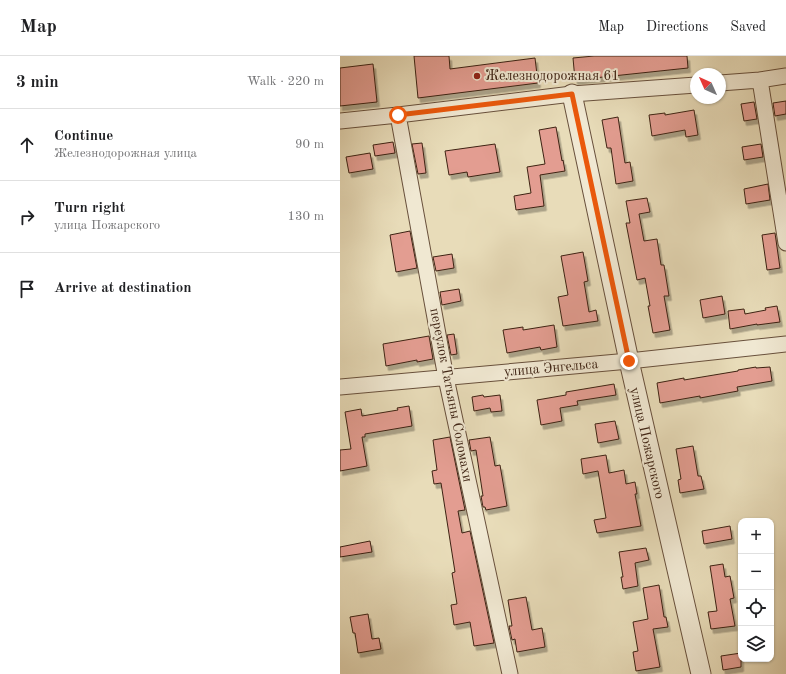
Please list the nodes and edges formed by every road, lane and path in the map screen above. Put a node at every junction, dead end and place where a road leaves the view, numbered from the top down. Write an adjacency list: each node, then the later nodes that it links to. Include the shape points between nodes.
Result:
1 (786, 76): 2 (street)
2 (760, 80): 3 (street); 8 (street)
3 (726, 83)
4 (690, 85): 5 (street)
5 (572, 94): 6 (street); 10 (street, улица Пожарского)
6 (398, 115): 7 (street); 11 (street, переулок Татьяны Соломахи)
7 (340, 121)
8 (786, 243)
9 (786, 344): 10 (street, улица Энгельса)
10 (629, 361): 11 (street, улица Энгельса); 14 (street, улица Пожарского)
11 (446, 378): 12 (street, улица Энгельса); 13 (street, переулок Татьяны Соломахи)
12 (340, 387)
13 (510, 674)
14 (700, 674)

